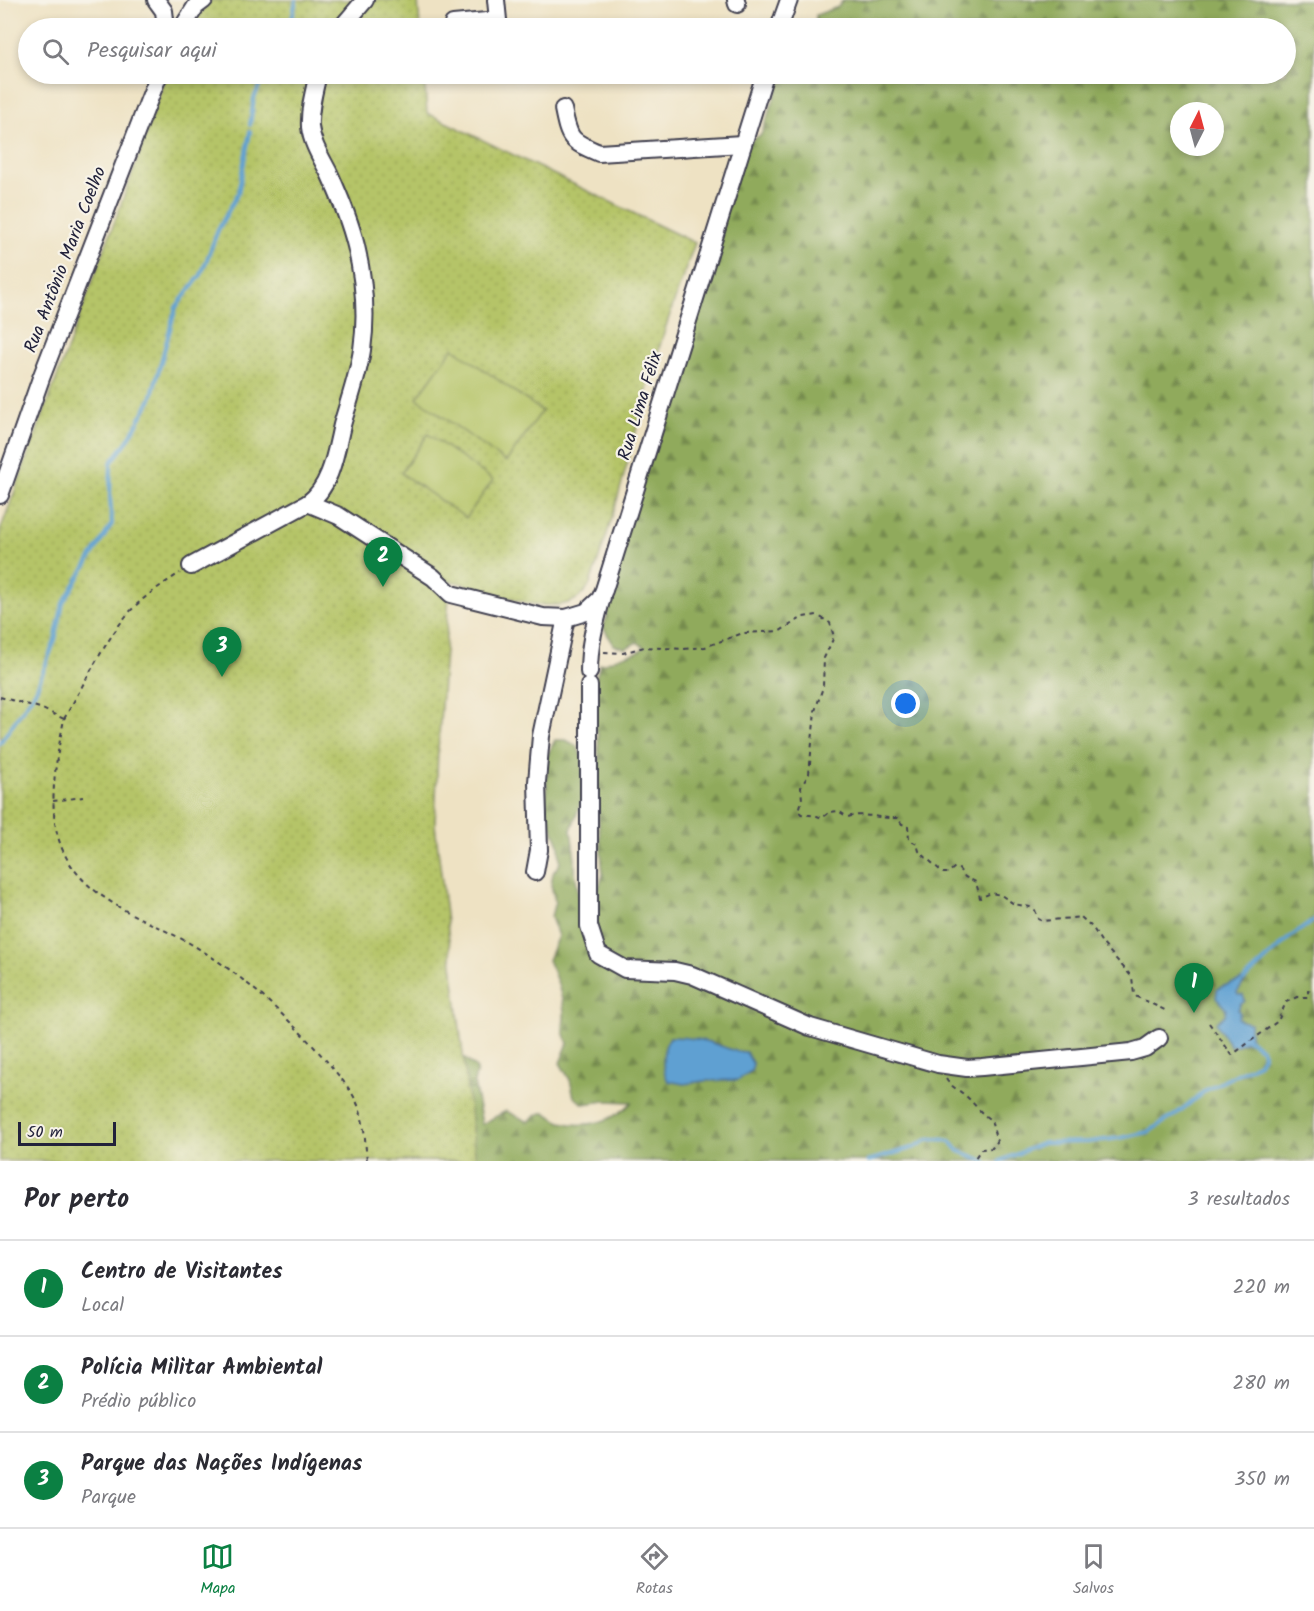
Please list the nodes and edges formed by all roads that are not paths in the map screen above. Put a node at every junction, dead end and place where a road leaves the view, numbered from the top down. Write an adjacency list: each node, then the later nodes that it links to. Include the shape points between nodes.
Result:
1 (156, 0): 6 (street)
2 (204, 0): 7 (street)
3 (365, 0): 8 (street)
4 (496, 0): 9 (street)
5 (789, 0): 10 (street)
6 (165, 18)
7 (188, 18)
8 (350, 18)
9 (498, 18)
10 (783, 18)
11 (155, 84): 16 (street, Rua Antônio Maria Coelho)
12 (316, 84): 17 (street, via 312,140 349,222 365,318 362,351 335,454 319,495)
13 (762, 84): 15 (street, Rua Lima Félix)
14 (563, 109): 15 (street, via 568,132 578,144 598,153)
15 (742, 144): 19 (street, Rua Lima Félix)
16 (0, 495)
17 (309, 503): 18 (street); 20 (street, via 339,516 433,577 451,594)
18 (191, 566)
19 (604, 591): 20 (street, Rua Lima Félix, via 586,612); 22 (street, via 589,652 589,926 598,954 625,969 692,975 810,1027 938,1064 982,1068 1131,1053)
20 (566, 618): 21 (street, via 541,736 537,782 539,850)
21 (535, 872)
22 (1159, 1038)

